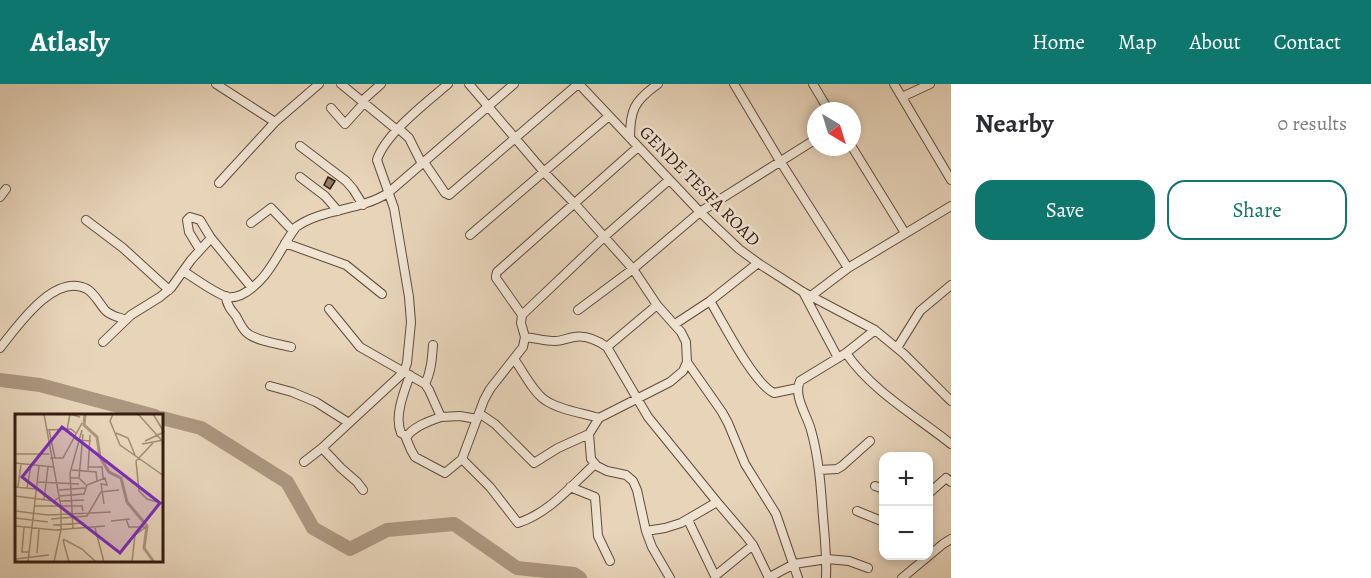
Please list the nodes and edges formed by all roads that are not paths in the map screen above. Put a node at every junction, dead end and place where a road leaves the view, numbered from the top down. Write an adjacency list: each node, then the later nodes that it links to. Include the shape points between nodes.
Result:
1 (216, 84): 20 (street)
2 (319, 84): 20 (street)
3 (341, 84): 15 (street)
4 (381, 84): 15 (street)
5 (448, 84): 21 (street)
6 (470, 84): 17 (street)
7 (514, 84): 17 (street)
8 (579, 84): 19 (street, GENDE TESFA ROAD); 23 (street)
9 (658, 84): 22 (street, via 646,92 631,114)
10 (734, 84): 28 (street)
11 (813, 84): 16 (street)
12 (894, 84): 14 (street)
13 (930, 84): 14 (street)
14 (902, 97): 33 (street)
15 (363, 102): 18 (street, via 345,124); 21 (street)
16 (824, 102)
17 (488, 106): 23 (street); 29 (street)
18 (331, 108)
19 (609, 116): 22 (street, GENDE TESFA ROAD); 30 (street)
20 (274, 122): 34 (street)
21 (398, 129): 29 (street); 36 (street, via 377,160)
22 (630, 138): 26 (street, GENDE TESFA ROAD)
23 (515, 139): 29 (street, via 449,195); 30 (street)
24 (807, 144): 28 (street)
25 (300, 146): 39 (street, via 346,181)
26 (638, 147): 32 (street, GENDE TESFA ROAD); 38 (street)
27 (858, 156): 46 (street)
28 (780, 161): 42 (street); 53 (street)
29 (423, 163): 36 (street)
30 (544, 172): 38 (street); 47 (street)
31 (300, 177): 41 (street)
32 (669, 180): 42 (street, GENDE TESFA ROAD); 48 (street)
33 (951, 180)
34 (219, 183)
35 (6, 189): 37 (street)
36 (388, 193): 39 (street); 80 (street, via 411,309)
37 (0, 196)
38 (575, 204): 48 (street); 66 (street, via 496,276)
39 (363, 205): 41 (street)
40 (950, 210): 46 (street)
41 (338, 211): 45 (street, via 302,223)
42 (700, 212): 52 (street, GENDE TESFA ROAD); 54 (street)
43 (86, 220): 58 (street)
44 (251, 223): 45 (street, via 271,208)
45 (293, 231): 50 (street)
46 (905, 233): 53 (street)
47 (470, 235)
48 (604, 237): 54 (street); 66 (street)
49 (211, 238): 51 (street); 51 (street, via 200,220 187,220); 57 (street)
50 (285, 243): 57 (street, via 272,266); 59 (street, via 346,265)
51 (200, 250): 55 (street)
52 (758, 263): 60 (street, GENDE TESFA ROAD); 62 (street)
53 (848, 268): 60 (street)
54 (633, 269): 63 (street); 65 (street)
55 (183, 271): 58 (street); 61 (street)
56 (951, 285): 76 (street, via 920,311)
57 (252, 288): 61 (street, via 236,297)
58 (169, 290): 67 (street)
59 (382, 294)
60 (807, 294): 69 (street, GENDE TESFA ROAD); 77 (street)
61 (225, 296): 73 (street, via 246,332)
62 (710, 301): 68 (street); 83 (street, via 766,388 774,393)
63 (657, 305): 68 (street); 74 (street)
64 (329, 309): 80 (street, via 360,347)
65 (578, 310)
66 (522, 315): 70 (street)
67 (126, 320): 71 (street); 75 (street, via 108,312 86,289 69,287 43,299)
68 (675, 324): 79 (street, via 686,342)
69 (875, 330): 76 (street, GENDE TESFA ROAD); 77 (street)
70 (525, 337): 74 (street, via 552,341 591,338); 78 (street)
71 (103, 342)
72 (433, 345): 81 (street)
73 (291, 347)
74 (607, 347): 84 (street)
75 (0, 348)
76 (897, 348): 85 (street, GENDE TESFA ROAD)
77 (842, 356): 83 (street, via 800,381); 93 (street)
78 (514, 359): 86 (street, via 490,389); 88 (street, via 544,400)
79 (687, 362): 84 (street, via 684,371 670,382); 116 (street, via 722,412 745,464 777,514)
80 (407, 374): 81 (street); 89 (street); 91 (street, via 399,429)
81 (425, 384): 87 (street)
82 (270, 386): 89 (street, via 316,402)
83 (798, 388): 98 (street)
84 (636, 399): 88 (street); 105 (street)
85 (951, 401)
86 (478, 416): 87 (street); 90 (street, via 495,424 534,463); 95 (street)
87 (441, 417): 91 (street)
88 (599, 418): 90 (street)
89 (349, 423): 94 (street)
90 (589, 434): 97 (street)
91 (407, 436): 95 (street, via 416,457 443,472)
92 (870, 441): 98 (street, via 842,466)
93 (951, 444)
94 (322, 448): 96 (street); 103 (street)
95 (462, 459): 101 (street, via 518,523 540,513)
96 (304, 462)
97 (595, 464): 101 (street); 109 (street, via 633,481)
98 (819, 470): 113 (street)
99 (951, 482): 104 (street, via 946,478)
100 (875, 486): 102 (street)
101 (570, 487): 115 (street, via 596,497 598,536)
102 (879, 487)
103 (363, 490)
104 (933, 490)
105 (717, 502): 107 (street); 111 (street)
106 (857, 512): 108 (street)
107 (688, 519): 109 (street); 111 (street, via 715,576)
108 (879, 520)
109 (646, 531): 119 (street)
110 (951, 538): 112 (street)
111 (753, 545): 120 (street)
112 (933, 550)
113 (826, 559): 116 (street); 117 (street); 122 (street)
114 (921, 560): 118 (street)
115 (610, 561)
116 (794, 564): 120 (street); 121 (street)
117 (868, 568)
118 (905, 577)
119 (670, 578)
120 (769, 578)
121 (798, 578)
122 (826, 578)

